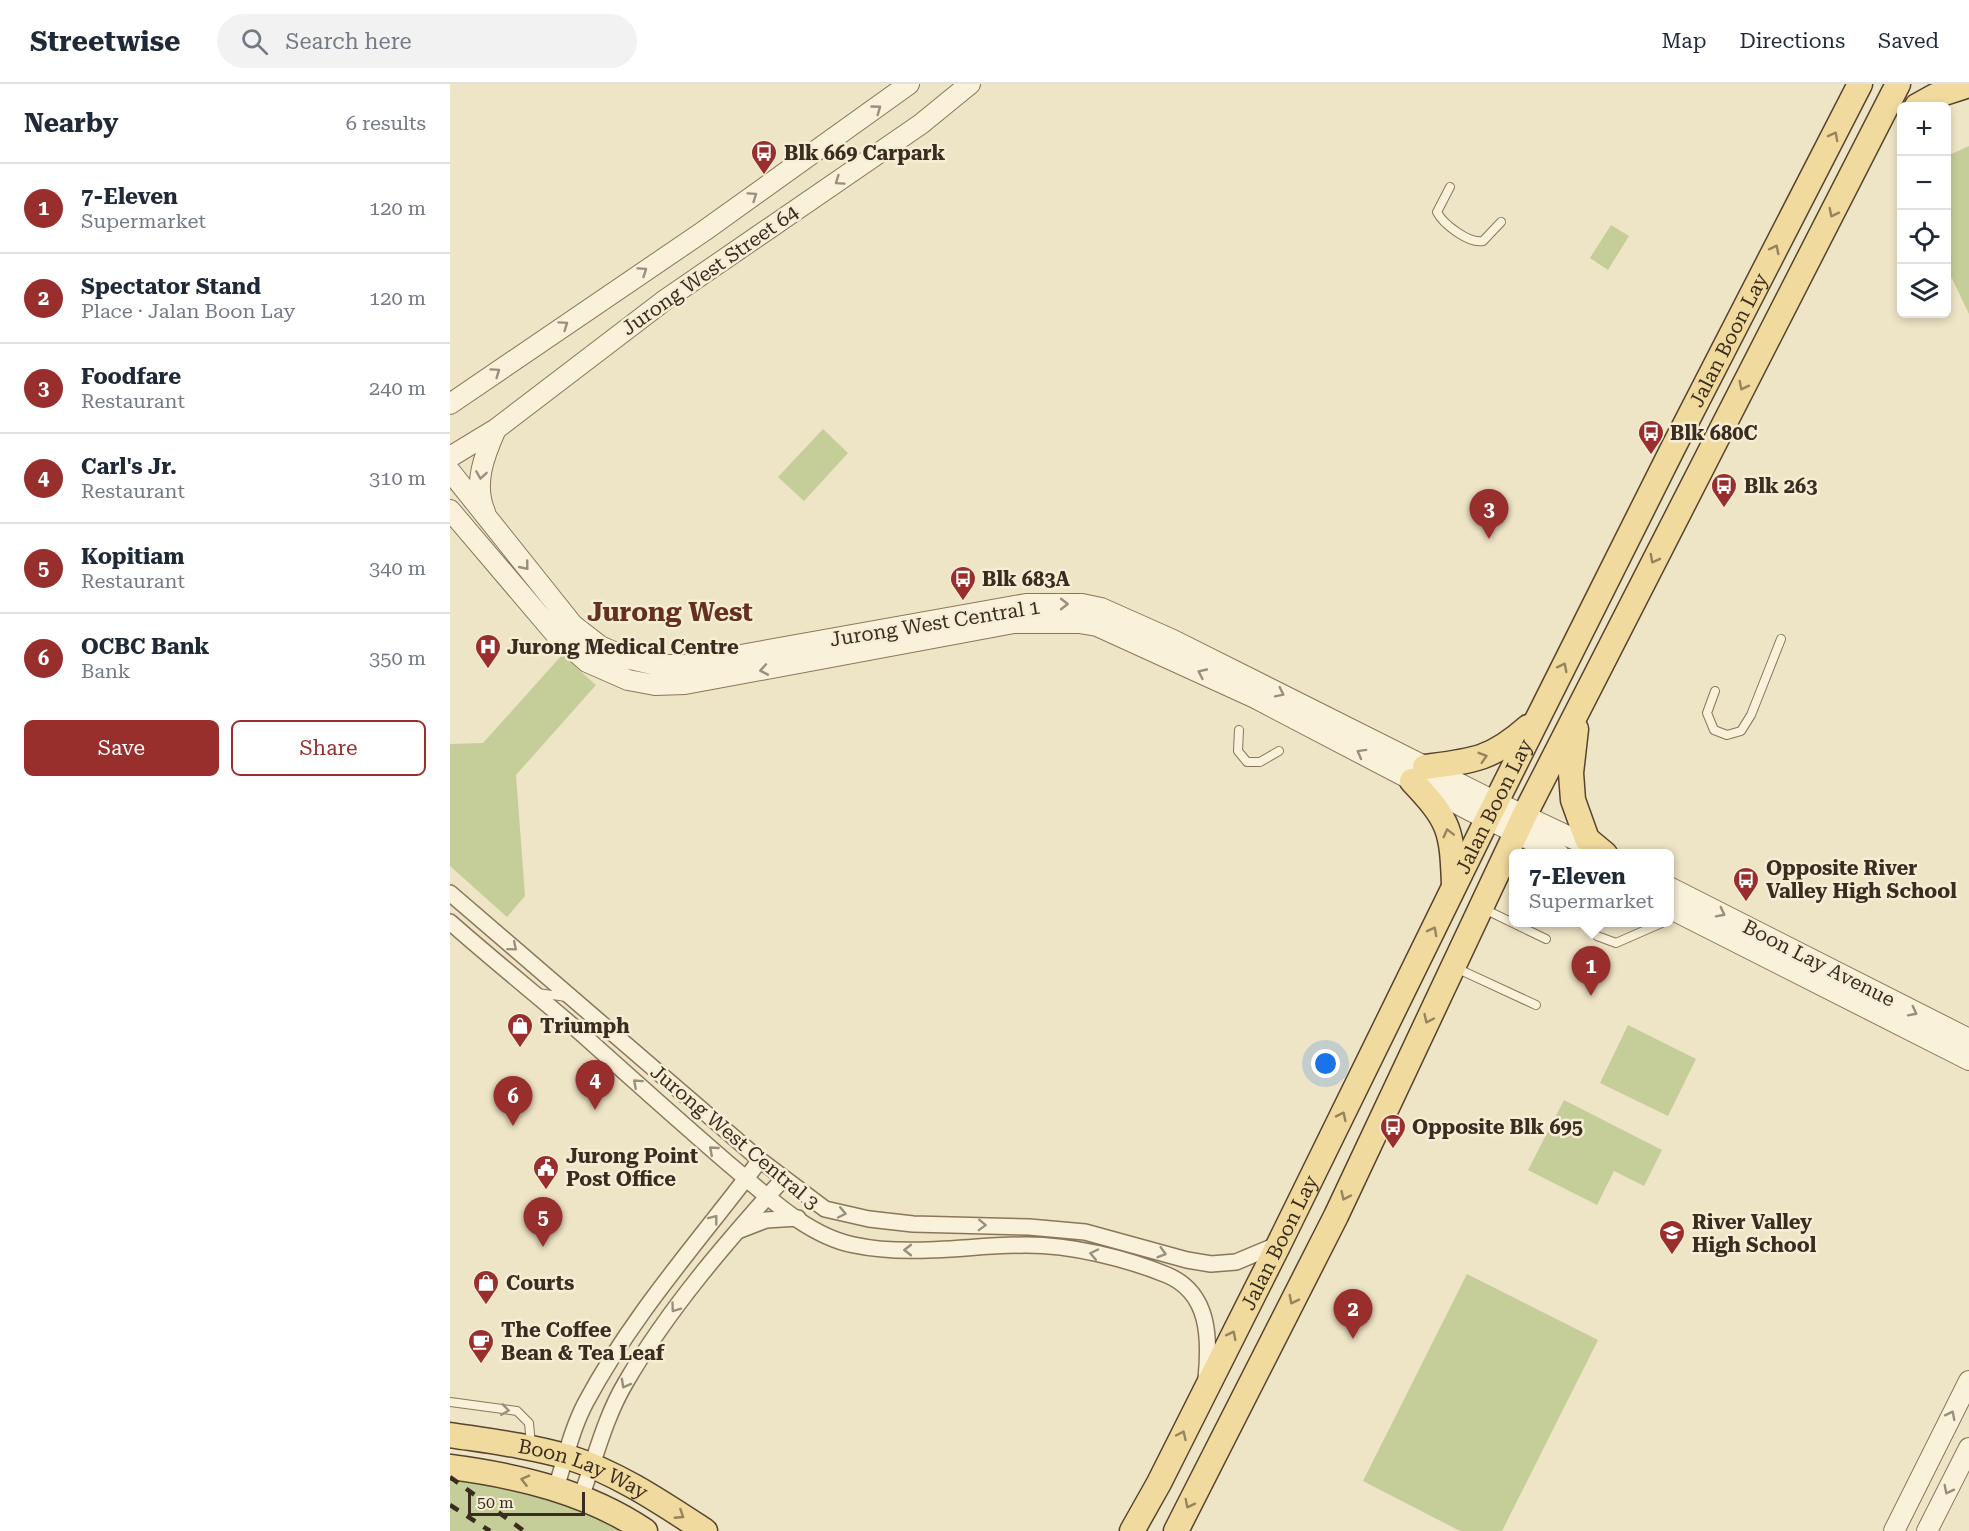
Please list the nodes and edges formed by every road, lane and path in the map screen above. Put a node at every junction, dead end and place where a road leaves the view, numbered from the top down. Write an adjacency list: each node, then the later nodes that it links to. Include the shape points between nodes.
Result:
1 (909, 84): 12 (street, Jurong West Street 64, one-way to 1, via 704,231)
2 (970, 84): 13 (street, Jurong West Street 64, one-way to 13, via 921,124 618,333)
3 (1860, 84): 6 (main road, Jalan Boon Lay)
4 (1898, 84): 9 (main road, Jalan Boon Lay)
5 (1969, 85): 7 (main road)
6 (1850, 95): 23 (main road, Jalan Boon Lay, one-way to 6)
7 (1924, 102)
8 (1897, 119): 9 (main road)
9 (1873, 135): 22 (main road, Jalan Boon Lay, one-way to 22, via 1625,615)
10 (1450, 187): 11 (lane, via 1437,212 1440,219 1471,240 1483,241)
11 (1502, 222)
12 (453, 401)
13 (496, 429): 14 (street, Jurong West Street 64); 17 (street, one-way to 17, via 481,472 479,498)
14 (450, 457)
15 (450, 471): 17 (street, Jurong West Central 1)
16 (450, 510): 19 (street, Jurong West Central 1)
17 (488, 521): 26 (street, Jurong West Central 1, one-way to 26, via 573,625 600,645 630,659 656,665 685,665 1026,604 1082,604 1143,626)
18 (450, 528): 19 (street)
19 (473, 537): 26 (street, Jurong West Central 1, one-way to 19, via 1114,632 1079,623 1014,623 685,684 655,685 627,680 587,662 557,636)
20 (1781, 639): 21 (lane, via 1741,731 1727,735 1714,730 1707,713)
21 (1715, 691)
22 (1578, 715): 28 (main road, Jalan Boon Lay); 33 (main road, via 1571,773 1573,800 1587,839)
23 (1537, 720): 26 (main road, one-way to 23, via 1485,758 1506,747); 27 (main road, Jalan Boon Lay)
24 (1239, 730): 25 (lane, via 1238,750 1246,762 1260,762)
25 (1279, 751)
26 (1419, 774): 27 (street, Jurong West Central 1); 36 (main road, one-way to 26, via 1449,829)
27 (1492, 811): 28 (street); 36 (main road, Jalan Boon Lay)
28 (1521, 824): 29 (main road, Jalan Boon Lay); 31 (street); 32 (street)
29 (1509, 849)
30 (1509, 849): 38 (main road, Jalan Boon Lay)
31 (1553, 849)
32 (1591, 849)
33 (1599, 849)
34 (1509, 888): 38 (main road)
35 (1674, 889): 50 (street, Boon Lay Avenue, one-way to 50)
36 (1454, 891): 58 (main road, Jalan Boon Lay, one-way to 36)
37 (450, 892): 48 (street, Jurong West Central 3, one-way to 48)
38 (1484, 902): 40 (lane); 46 (main road, Jalan Boon Lay)
39 (1674, 914): 51 (street, Boon Lay Avenue)
40 (1509, 917)
41 (450, 922): 47 (street, Jurong West Central 3)
42 (1526, 927): 45 (lane)
43 (1653, 927): 44 (lane, via 1616,944)
44 (1597, 936)
45 (1546, 939)
46 (1453, 966): 49 (lane); 73 (main road, Jalan Boon Lay, one-way to 73, via 1336,1216)
47 (530, 992): 48 (lane); 53 (street, Jurong West Central 3, one-way to 47)
48 (573, 998): 52 (street, Jurong West Central 3)
49 (1536, 1005)
50 (1969, 1039)
51 (1969, 1060)
52 (760, 1160): 53 (street); 54 (street, Jurong West Central 3)
53 (746, 1179): 55 (street, Jurong West Central 3); 65 (street, one-way to 53, via 584,1404 629,1331)
54 (783, 1179): 55 (street); 58 (street, Jurong West Central 3, one-way to 58, via 825,1209 869,1219 1085,1232 1211,1264 1236,1262)
55 (768, 1196): 56 (street, Jurong West Central 3); 57 (street)
56 (798, 1218): 57 (street, via 766,1220); 60 (street, Jurong West Central 3, one-way to 56, via 1209,1344 1205,1316 1191,1292 1170,1276 1110,1258 1029,1245 881,1250 850,1245)
57 (738, 1231): 66 (street, one-way to 66, via 694,1282 625,1383 608,1417)
58 (1279, 1244): 60 (main road, Jalan Boon Lay, one-way to 58)
59 (1969, 1381): 74 (street, one-way to 59)
60 (1205, 1388): 72 (main road, Jalan Boon Lay, one-way to 60)
61 (450, 1402): 64 (lane, one-way to 64, via 517,1411 529,1423)
62 (450, 1435): 64 (main road, Boon Lay Way)
63 (1969, 1448): 75 (street, one-way to 75)
64 (530, 1449): 65 (main road, Boon Lay Way)
65 (566, 1457): 66 (main road, Boon Lay Way); 68 (street)
66 (592, 1466): 69 (street); 71 (main road, Boon Lay Way, one-way to 71, via 635,1486)
67 (450, 1467): 68 (main road, Boon Lay Way, one-way to 67)
68 (556, 1488): 69 (main road, Boon Lay Way)
69 (581, 1497): 70 (main road, Boon Lay Way)
70 (645, 1531)
71 (705, 1531)
72 (1132, 1531)
73 (1176, 1531)
74 (1894, 1531)
75 (1927, 1531)

